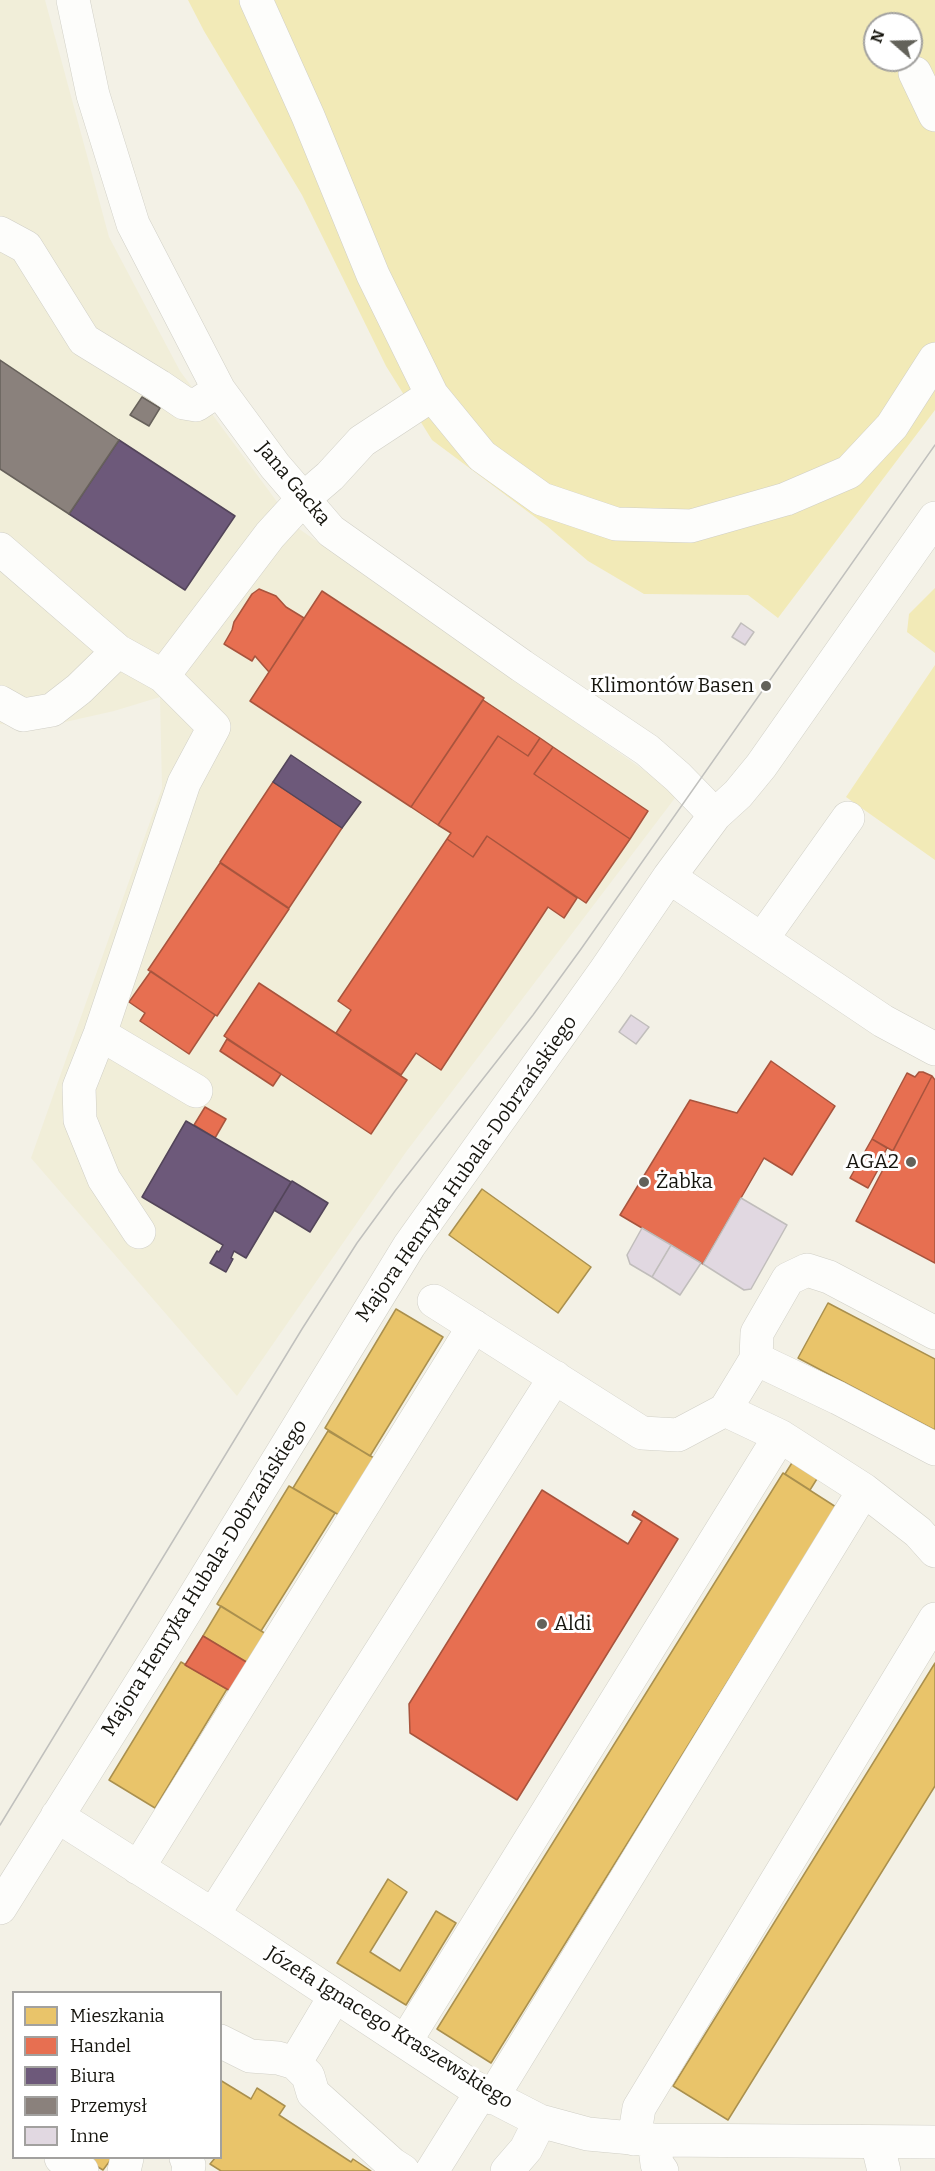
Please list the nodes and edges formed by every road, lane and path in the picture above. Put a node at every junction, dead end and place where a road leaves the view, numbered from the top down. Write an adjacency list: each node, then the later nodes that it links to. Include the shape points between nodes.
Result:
1 (74, 0): 7 (street, Jana Gacka, via 93,95 133,224)
2 (256, 0): 8 (street, via 373,276)
3 (915, 73): 4 (street)
4 (935, 115)
5 (0, 233): 7 (street, via 26,247 84,340 184,403 196,405)
6 (935, 359): 8 (street, via 892,426 849,472 786,499 691,526 616,524 542,499 482,456)
7 (219, 390): 9 (street, Jana Gacka)
8 (432, 395): 9 (street, via 362,441)
9 (302, 500): 13 (street, via 270,535); 15 (street, Jana Gacka, via 331,531 647,750)
10 (935, 518): 15 (street, Majora Henryka Hubala-Dobrzańskiego, via 760,766)
11 (0, 549): 12 (street)
12 (118, 651): 13 (street); 14 (street, via 52,711 23,715)
13 (163, 676): 19 (street, via 214,727 184,783)
14 (0, 702)
15 (715, 815): 17 (street, Majora Henryka Hubala-Dobrzańskiego)
16 (848, 818): 18 (street)
17 (669, 877): 18 (street); 34 (street, Majora Henryka Hubala-Dobrzańskiego, via 409,1246)
18 (762, 939): 20 (street, via 883,1021)
19 (100, 1034): 21 (street); 22 (street, via 79,1087 80,1120 104,1179)
20 (935, 1049)
21 (196, 1091)
22 (139, 1232)
23 (434, 1301): 24 (street)
24 (474, 1326): 27 (street); 35 (street)
25 (935, 1333): 26 (street, via 807,1269 788,1279 757,1333)
26 (756, 1359): 28 (street); 30 (street)
27 (555, 1377): 28 (street, via 642,1433 678,1435); 37 (street)
28 (725, 1410): 29 (street)
29 (780, 1436): 31 (street); 40 (street)
30 (935, 1449)
31 (864, 1490): 32 (street, via 918,1532); 42 (street)
32 (935, 1551)
33 (935, 1619): 45 (street, via 639,2108)
34 (57, 1816): 35 (street, Józefa Ignacego Kraszewskiego); 36 (street, Majora Henryka Hubala-Dobrzańskiego)
35 (138, 1868): 37 (street, Józefa Ignacego Kraszewskiego)
36 (0, 1908)
37 (213, 1916): 38 (street, Józefa Ignacego Kraszewskiego)
38 (335, 1996): 40 (street, Józefa Ignacego Kraszewskiego); 41 (street)
39 (222, 2042): 41 (street, via 250,2056)
40 (405, 2042): 42 (street, Józefa Ignacego Kraszewskiego)
41 (295, 2063): 49 (street, via 308,2076 314,2093)
42 (487, 2095): 43 (street, Józefa Ignacego Kraszewskiego); 50 (street)
43 (540, 2121): 45 (street, Józefa Ignacego Kraszewskiego); 51 (street, via 526,2149)
44 (935, 2142): 46 (street, Józefa Ignacego Kraszewskiego)
45 (650, 2150): 46 (street, Józefa Ignacego Kraszewskiego)
46 (881, 2157)
47 (64, 2159): 48 (street)
48 (82, 2171)
49 (404, 2171)
50 (432, 2171)
51 (507, 2171)

